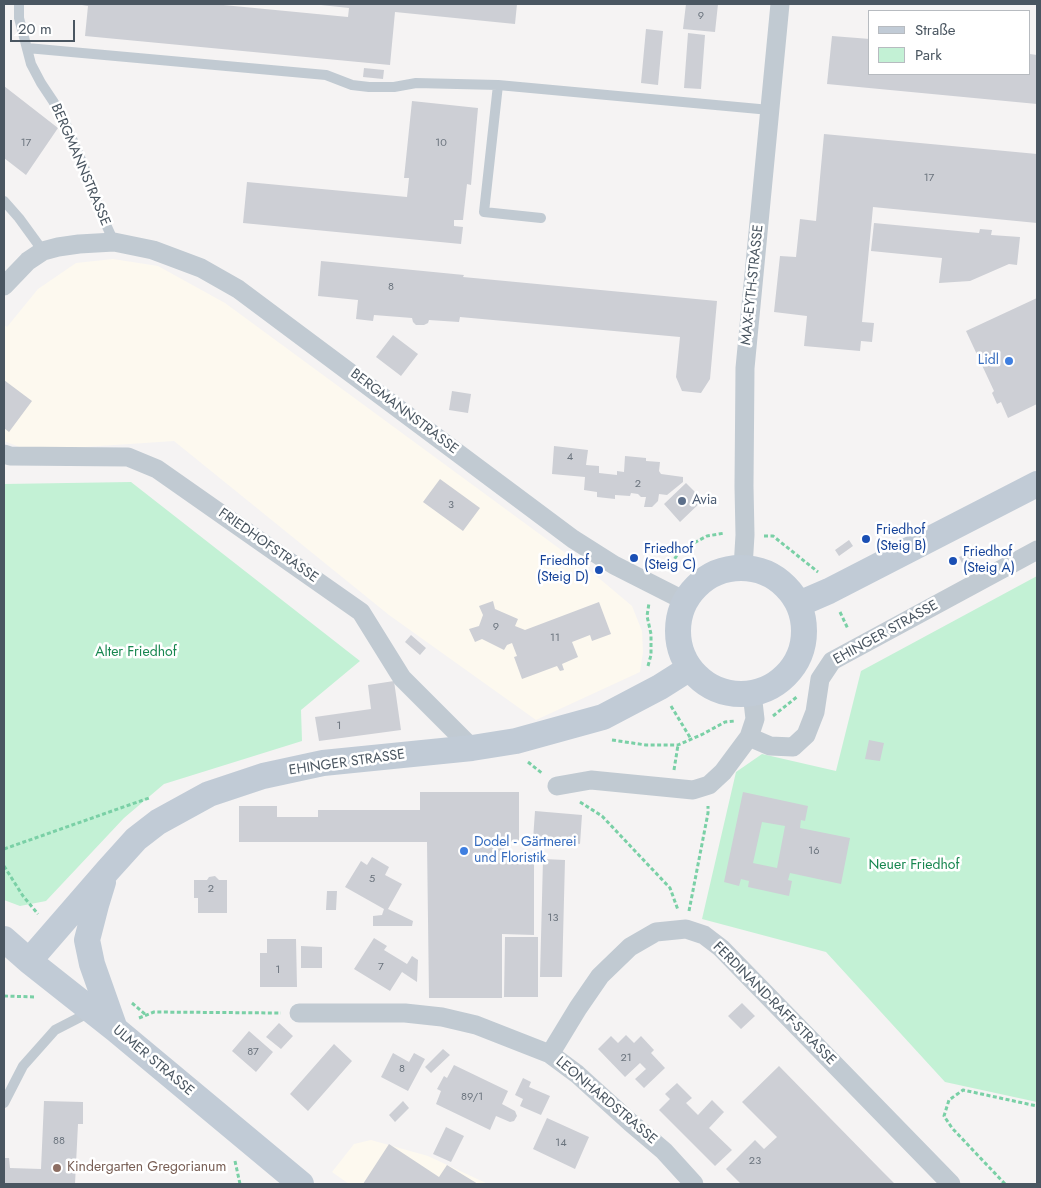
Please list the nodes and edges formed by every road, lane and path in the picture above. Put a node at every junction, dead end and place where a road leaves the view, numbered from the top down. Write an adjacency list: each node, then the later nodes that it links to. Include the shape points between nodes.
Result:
1 (19, 4): 3 (lane, BERGMANNSTRASSE, via 19,18)
2 (780, 4): 5 (street, MAX-EYTH-STRASSE)
3 (27, 48): 4 (lane, via 326,75 352,85 369,87 416,83); 8 (lane, BERGMANNSTRASSE, via 31,64 64,122)
4 (498, 85): 5 (lane); 7 (lane, via 484,212)
5 (770, 110): 13 (street, MAX-EYTH-STRASSE, via 745,368)
6 (4, 201): 9 (lane)
7 (541, 218)
8 (114, 242): 9 (street, BERGMANNSTRASSE); 16 (street, BERGMANNSTRASSE, via 153,250 201,268 238,289 573,539)
9 (43, 251): 10 (street, BERGMANNSTRASSE, via 28,261)
10 (4, 286)
11 (4, 454): 30 (street, FRIEDHOFSTRASSE, via 128,457 158,469 361,612 402,678)
12 (1037, 484): 17 (main road)
13 (745, 535): 15 (street, MAX-EYTH-STRASSE); 16 (path, via 724,533 690,545 678,555); 17 (path, via 773,536 817,570)
14 (1037, 550): 20 (street, EHINGER STRASSE)
15 (743, 568): 18 (main road, via 724,570 709,577); 19 (main road, via 775,577)
16 (657, 587): 18 (street, BERGMANNSTRASSE); 23 (path, via 650,599 647,616 651,655 648,667)
17 (829, 591): 19 (main road); 20 (path)
18 (685, 601): 21 (main road, via 679,634)
19 (799, 604): 24 (main road, via 804,623 803,642 796,661 785,676)
20 (858, 648): 22 (street, EHINGER STRASSE, via 832,661)
21 (690, 668): 23 (main road, EHINGER STRASSE); 24 (main road, via 722,691)
22 (820, 679): 25 (path, via 774,715); 26 (street, EHINGER STRASSE, via 815,712 806,735 794,747 770,746)
23 (660, 687): 27 (path); 29 (main road, EHINGER STRASSE, via 603,717)
24 (752, 693): 25 (street)
25 (755, 719): 26 (street); 27 (path, via 725,722)
26 (749, 737): 31 (street)
27 (691, 739): 28 (path, via 678,745)
28 (609, 740)
29 (516, 741): 30 (main road, EHINGER STRASSE); 32 (path, via 522,757)
30 (472, 748): 34 (main road, EHINGER STRASSE, via 322,763 263,776 209,794 136,838)
31 (709, 785): 32 (street, via 693,790 591,780); 35 (path, via 708,813)
32 (557, 786): 35 (path, via 602,816 670,888)
33 (4, 866): 36 (path)
34 (108, 870): 36 (main road, EHINGER STRASSE); 43 (main road, via 87,940 92,964)
35 (686, 929): 44 (street, FERDINAND-RAFF-STRASSE, via 656,932 630,947 600,976); 49 (street, FERDINAND-RAFF-STRASSE, via 704,935 721,948)
36 (54, 934): 38 (main road, EHINGER STRASSE)
37 (4, 939): 38 (main road, ULMER STRASSE)
38 (29, 961): 40 (main road, ULMER STRASSE)
39 (129, 1000): 42 (path)
40 (93, 1011): 43 (main road, ULMER STRASSE); 45 (lane, via 55,1030 23,1066)
41 (299, 1013): 42 (path, via 154,1012); 44 (street, LEONHARDSTRASSE, via 404,1013 442,1017 476,1024)
42 (146, 1015): 43 (path)
43 (116, 1029): 47 (main road, ULMER STRASSE)
44 (550, 1054): 48 (street, LEONHARDSTRASSE, via 664,1151)
45 (4, 1103)
46 (1037, 1106): 50 (path, via 963,1090 949,1100 944,1116 952,1128)
47 (301, 1184)
48 (694, 1184)
49 (951, 1184)
50 (1005, 1184)

